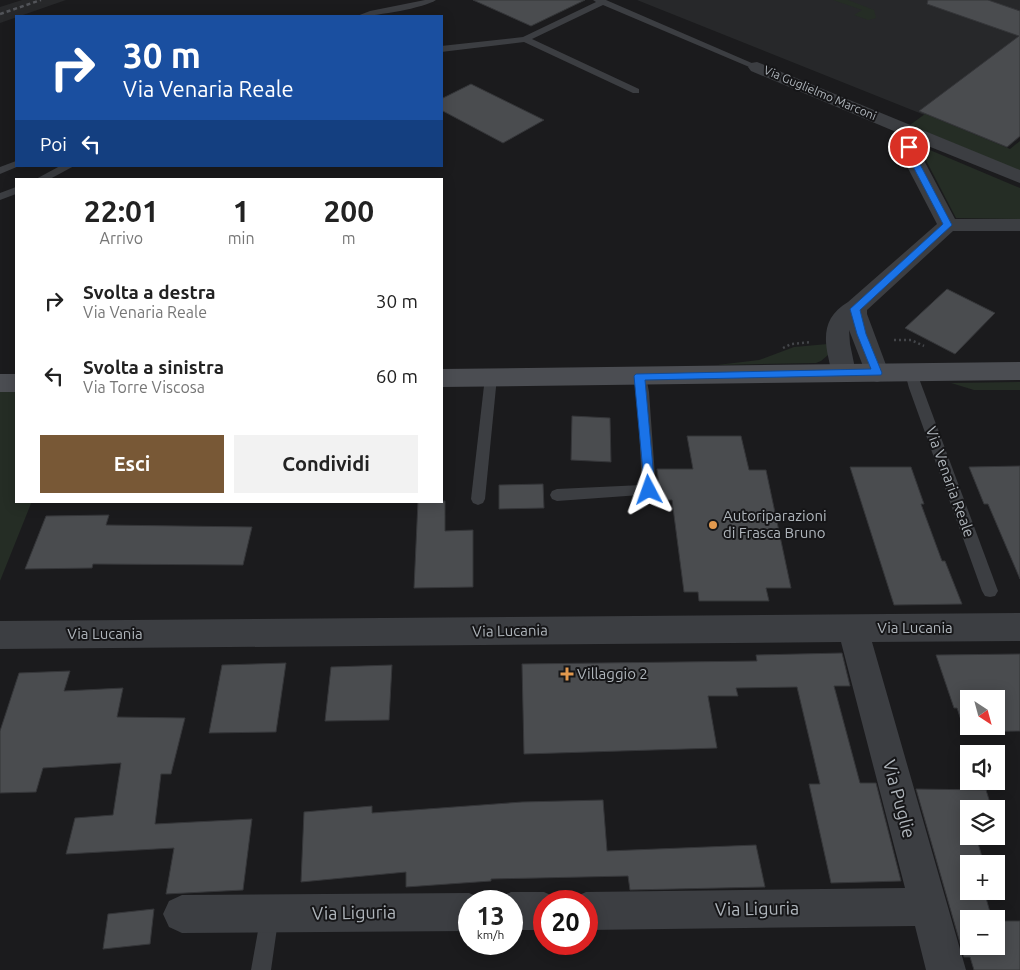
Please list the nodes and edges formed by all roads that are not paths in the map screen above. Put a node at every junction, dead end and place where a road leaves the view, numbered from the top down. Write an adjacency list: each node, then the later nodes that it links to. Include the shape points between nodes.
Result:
1 (378, 0): 4 (lane)
2 (432, 0): 4 (lane, via 417,6)
3 (600, 1): 6 (lane); 8 (lane)
4 (372, 12): 5 (lane)
5 (364, 15)
6 (525, 39): 7 (lane); 9 (lane)
7 (443, 50)
8 (757, 67): 10 (street, Via Guglielmo Marconi)
9 (636, 91)
10 (921, 136): 15 (street, Via Guglielmo Marconi); 18 (street, via 909,150)
11 (15, 164): 13 (lane)
12 (67, 167): 14 (lane)
13 (0, 171)
14 (43, 178)
15 (1020, 178)
16 (15, 190): 17 (lane)
17 (0, 197)
18 (948, 225): 19 (street); 20 (street)
19 (1020, 225)
20 (856, 307): 22 (street, via 842,316 837,326); 23 (street, via 855,314)
21 (1020, 371): 24 (street)
22 (844, 373): 23 (street); 25 (street)
23 (877, 373): 24 (street)
24 (911, 373): 32 (lane, Via Venaria Reale)
25 (640, 376): 26 (street); 30 (lane, via 649,490)
26 (491, 377): 27 (street); 31 (lane)
27 (443, 378)
28 (15, 382): 29 (street)
29 (0, 383)
30 (557, 495)
31 (478, 499)
32 (990, 591)
33 (1020, 627): 34 (street, Via Lucania)
34 (853, 629): 35 (street, Via Lucania); 36 (street, Via Puglie)
35 (0, 635)
36 (929, 908): 37 (street, Via Liguria); 42 (street, Via Puglie)
37 (598, 910)
38 (458, 912): 39 (street, Via Liguria)
39 (270, 913): 40 (street, Via Liguria); 41 (lane)
40 (182, 914)
41 (261, 970)
42 (946, 970)

